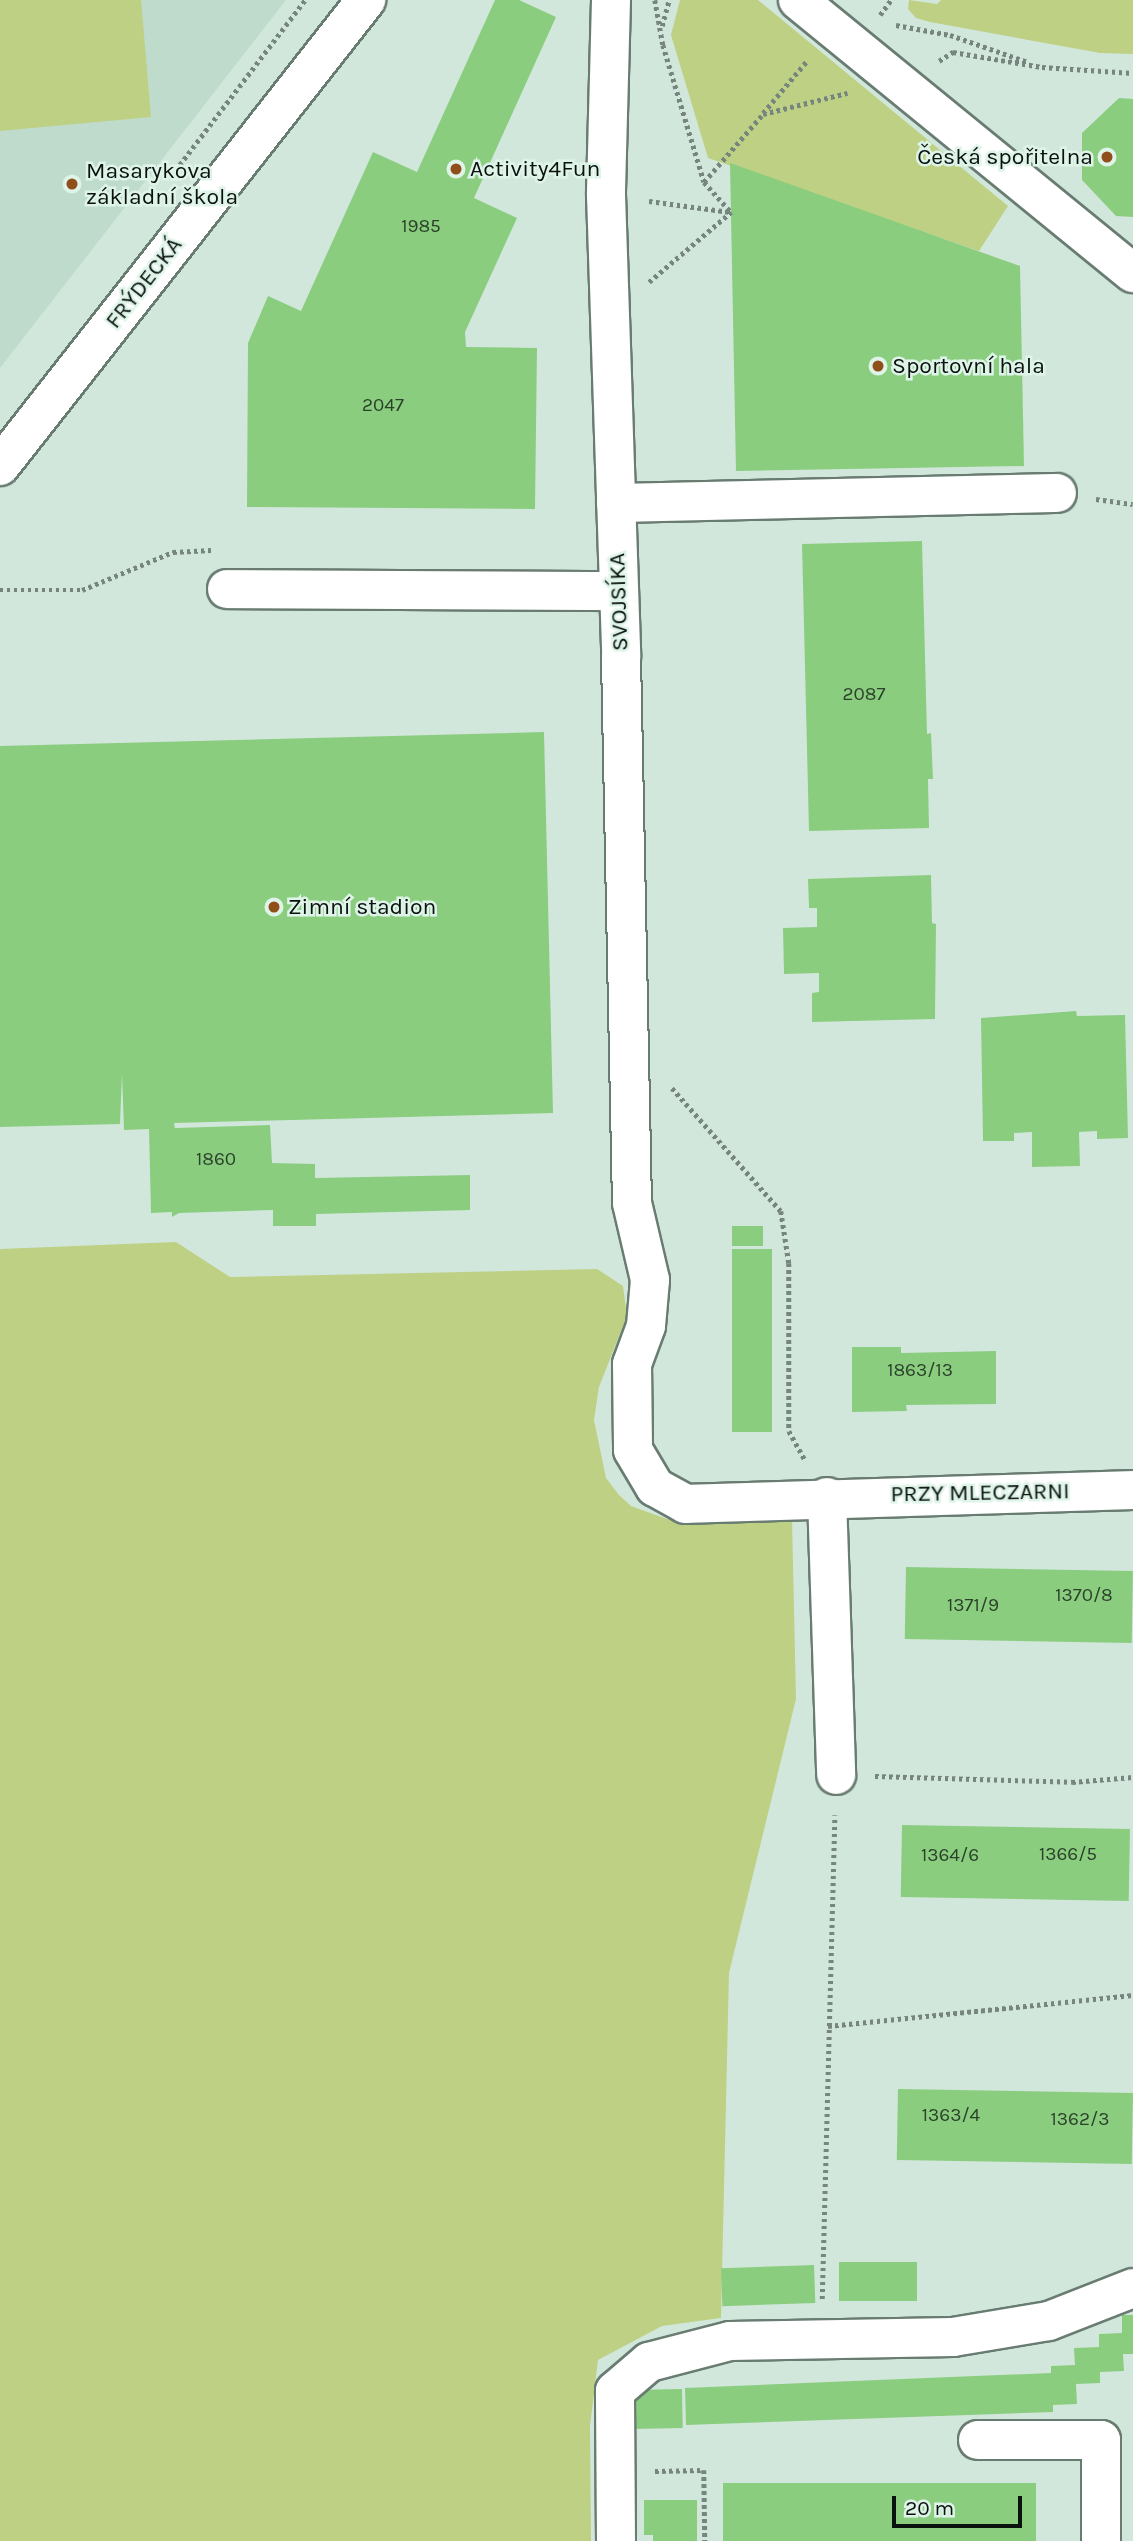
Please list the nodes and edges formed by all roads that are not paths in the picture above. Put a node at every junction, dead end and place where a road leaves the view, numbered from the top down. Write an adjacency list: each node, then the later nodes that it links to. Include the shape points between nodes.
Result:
1 (366, 0): 5 (street, FRÝDECKÁ)
2 (611, 0): 7 (street, SVOJSÍKA, via 606,195)
3 (798, 0): 4 (street)
4 (1133, 273)
5 (0, 466)
6 (1057, 493): 7 (street)
7 (615, 503): 9 (street, SVOJSÍKA)
8 (227, 589): 9 (street)
9 (619, 592): 10 (street, SVOJSÍKA)
10 (632, 1203): 12 (street, PRZY MLECZARNI, via 650,1280 646,1326 632,1364 633,1450 656,1487 686,1504)
11 (1133, 1490): 12 (street, PRZY MLECZARNI)
12 (827, 1497): 13 (street)
13 (836, 1775)
14 (1133, 2288): 16 (street, via 1049,2321 953,2337 730,2342 649,2362 615,2391)
15 (978, 2440): 17 (street, via 1101,2440)
16 (616, 2541)
17 (1101, 2541)

